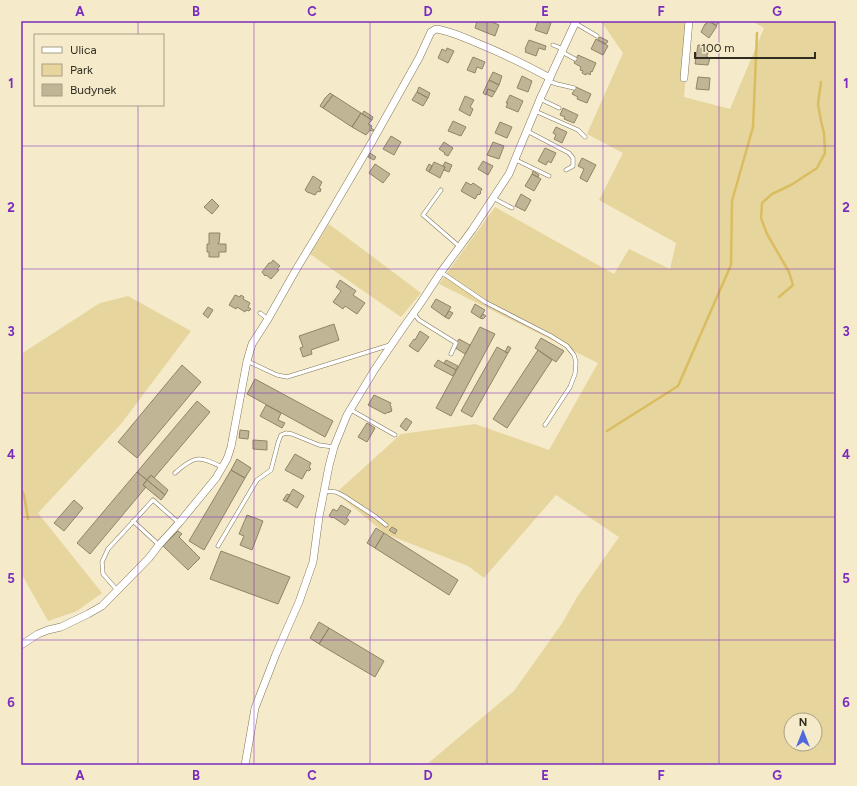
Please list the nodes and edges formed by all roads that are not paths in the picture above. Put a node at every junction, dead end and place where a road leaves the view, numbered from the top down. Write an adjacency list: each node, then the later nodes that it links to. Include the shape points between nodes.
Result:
1 (689, 21): 7 (street)
2 (575, 22): 3 (lane); 5 (street)
3 (596, 36)
4 (553, 45): 5 (lane)
5 (562, 51): 6 (lane); 8 (street)
6 (575, 59)
7 (684, 78)
8 (549, 79): 9 (lane); 10 (street); 25 (street, via 494,50 445,30 436,29 431,32 373,140)
9 (574, 88)
10 (540, 99): 11 (lane); 12 (street)
11 (559, 108)
12 (535, 111): 13 (street); 14 (lane, via 578,130)
13 (527, 130): 15 (street); 16 (lane, via 569,152 572,166)
14 (585, 137)
15 (514, 160): 17 (lane); 19 (street, via 509,174)
16 (566, 170)
17 (549, 176)
18 (441, 190): 21 (lane, via 423,215)
19 (493, 198): 20 (lane); 21 (street)
20 (512, 208)
21 (460, 247): 22 (street)
22 (441, 272): 24 (street); 30 (lane, via 486,302 551,336 567,346 574,355 575,374 570,387)
23 (260, 313): 25 (lane)
24 (413, 314): 26 (street); 27 (lane, via 456,344)
25 (268, 319): 28 (street, via 252,344)
26 (391, 345): 28 (lane, via 287,378); 29 (street)
27 (451, 354)
28 (247, 361): 33 (street, via 231,447)
29 (350, 410): 31 (lane); 32 (street)
30 (545, 425)
31 (395, 435)
32 (334, 447): 35 (street); 40 (lane, via 319,445 292,434 281,435 272,470 257,480)
33 (222, 467): 34 (lane, via 204,459 195,459); 37 (street)
34 (175, 473)
35 (324, 492): 38 (lane, via 336,492 344,496); 43 (street, via 313,562 255,708)
36 (133, 522): 37 (lane, via 153,500); 39 (lane); 41 (lane, via 108,548 102,562 103,574)
37 (179, 523): 39 (street)
38 (386, 525)
39 (160, 545): 41 (street)
40 (218, 546)
41 (117, 590): 42 (street, via 102,606 61,627 38,634)
42 (21, 646)
43 (245, 765)

